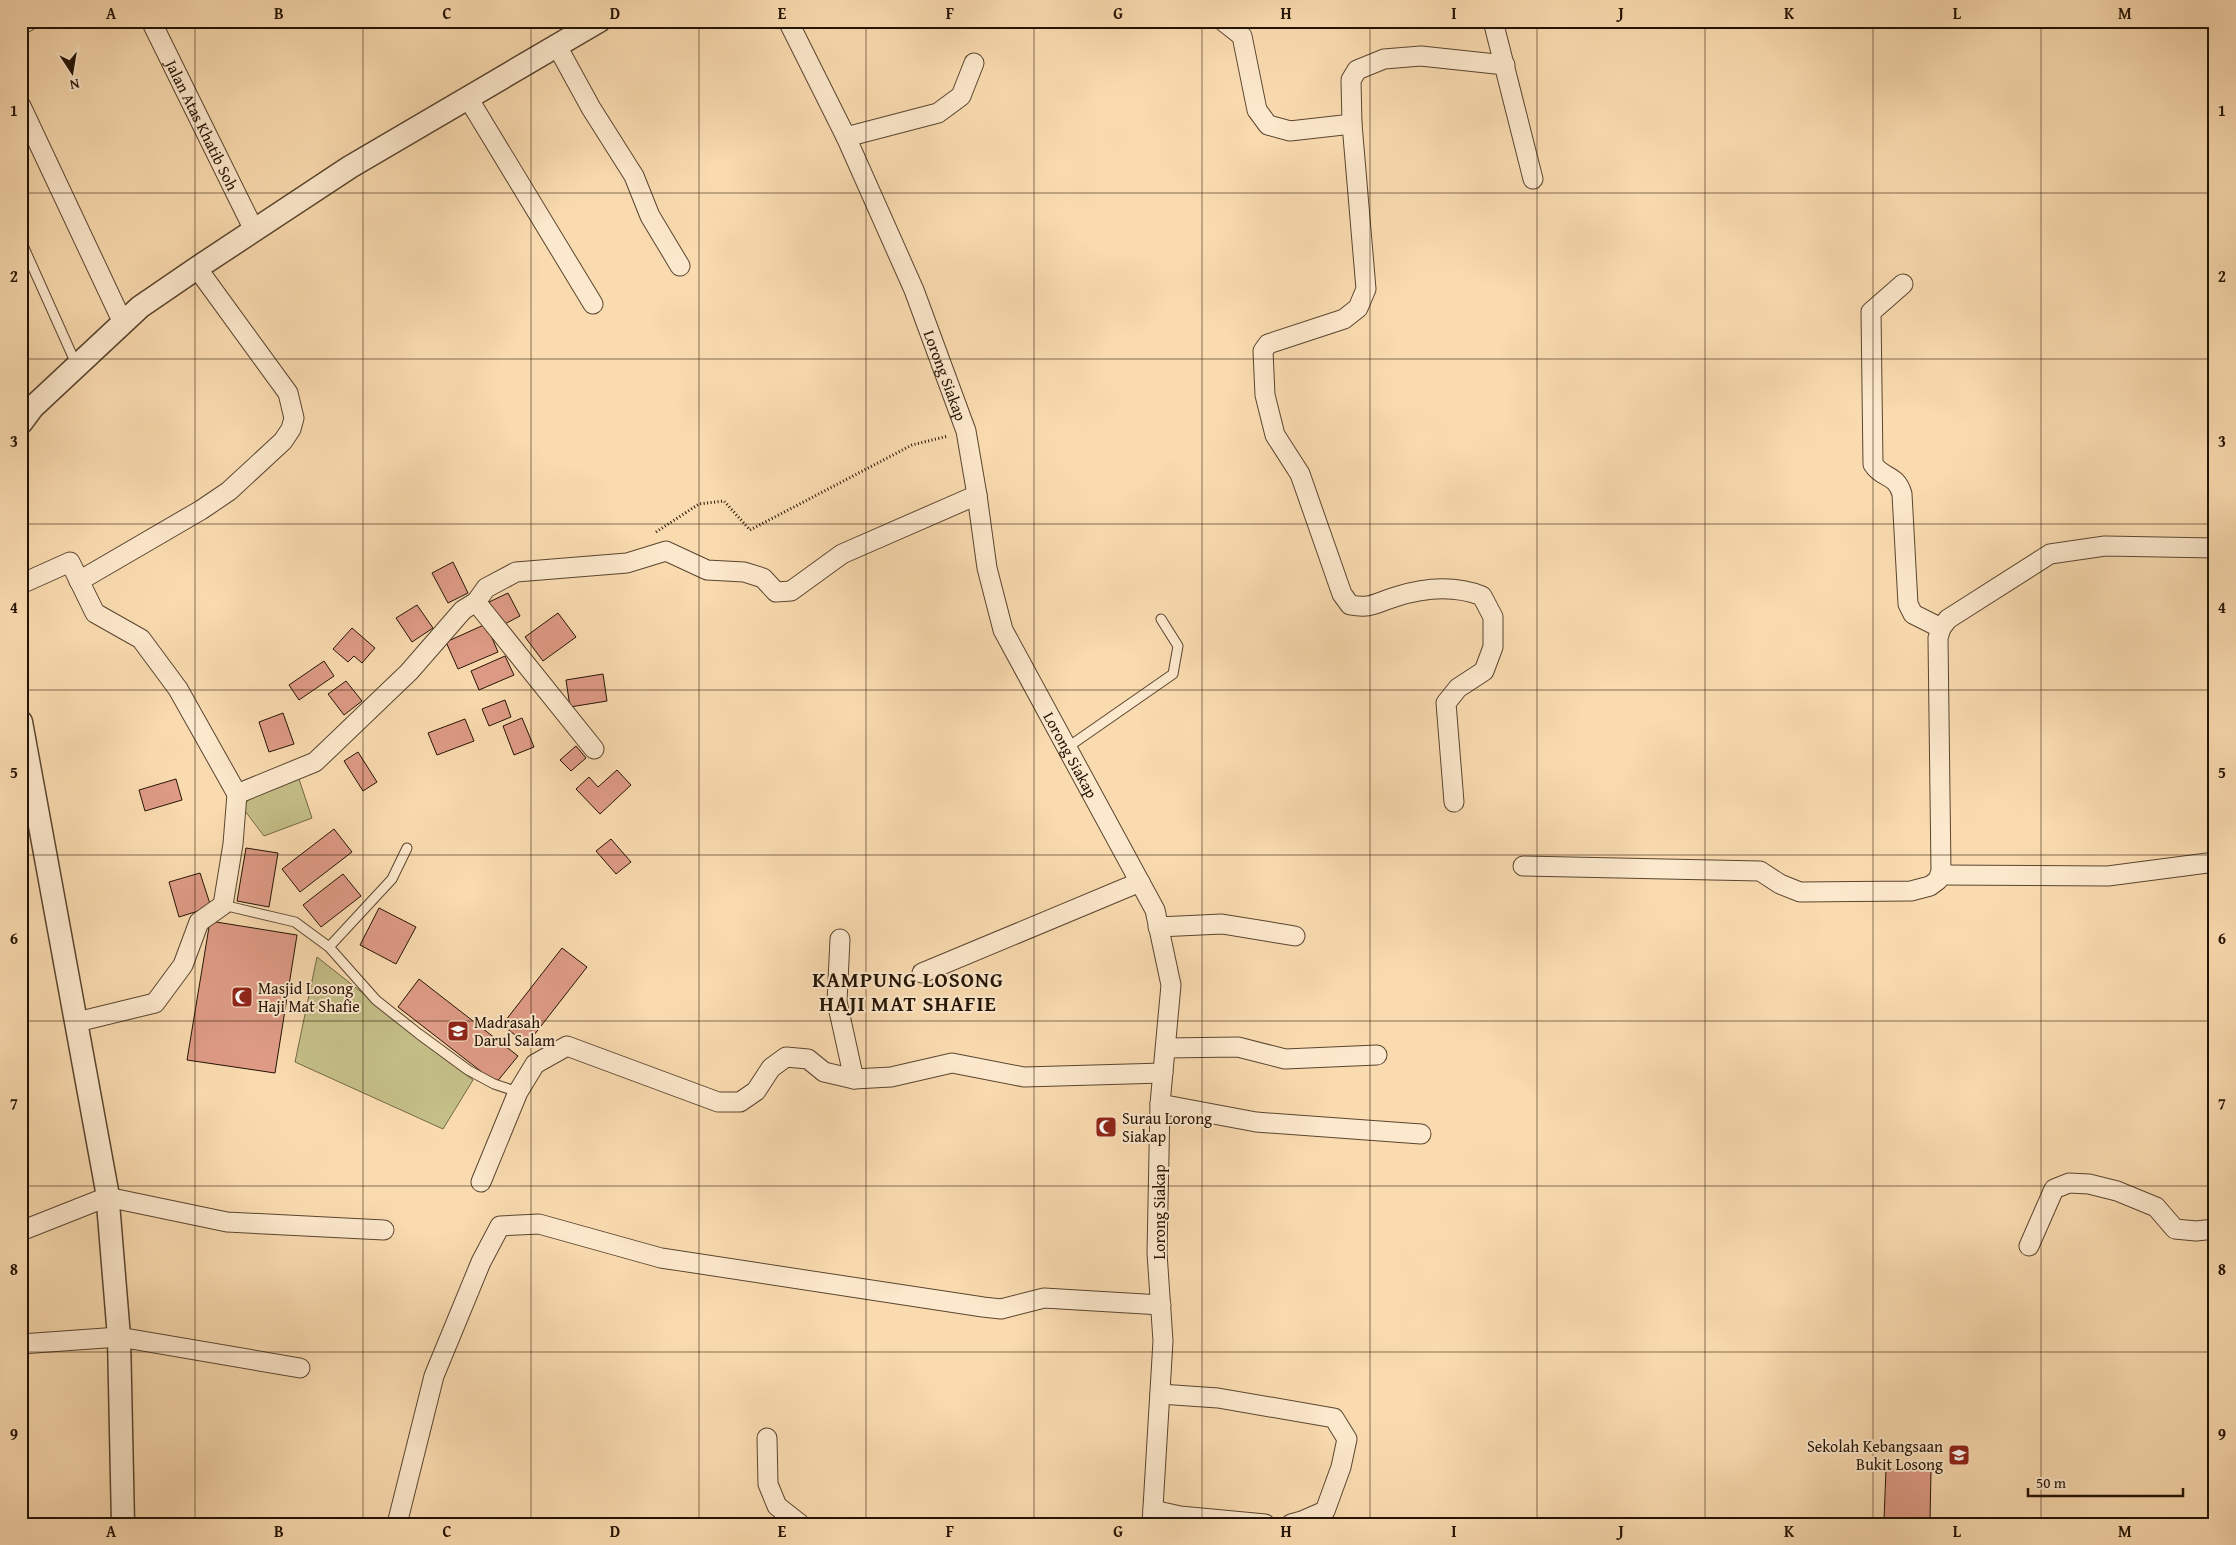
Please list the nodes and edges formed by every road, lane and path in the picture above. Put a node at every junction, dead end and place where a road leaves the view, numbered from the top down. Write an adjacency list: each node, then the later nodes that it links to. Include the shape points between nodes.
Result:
1 (28, 21): 7 (street)
2 (151, 21): 16 (street, Jalan Atas Khatib Soh)
3 (599, 21): 8 (street)
4 (788, 21): 14 (street, Lorong Siakap)
5 (1223, 21): 13 (street, via 1242,36 1257,110 1268,126 1290,131)
6 (1493, 21): 10 (street)
7 (21, 25)
8 (557, 46): 11 (street); 18 (street, via 634,176 650,216)
9 (974, 63): 14 (street, via 961,96 938,113)
10 (1505, 65): 13 (street, via 1421,56 1384,59 1357,70 1351,80); 15 (street)
11 (468, 98): 16 (street, via 350,167); 21 (street)
12 (21, 106): 22 (street)
13 (1352, 124): 38 (street, via 1366,288 1358,308 1344,319 1268,344 1264,351 1266,395 1275,435 1300,474 1342,594 1350,605 1366,608 1430,590 1465,589 1482,596 1493,617 1493,647 1484,671 1458,688 1446,703)
14 (846, 137): 25 (street, Lorong Siakap, via 914,290)
15 (1533, 179)
16 (254, 230): 19 (street)
17 (21, 241): 23 (lane)
18 (680, 266)
19 (197, 268): 22 (street, via 140,307); 29 (street, via 288,393 294,418 291,429 243,478 208,506)
20 (1903, 284): 33 (street, via 1871,312 1874,464 1877,471 1894,478 1902,494 1908,604 1913,614)
21 (593, 304)
22 (123, 323): 23 (street)
23 (77, 366): 24 (street, via 33,407)
24 (21, 423)
25 (966, 431): 26 (street, Lorong Siakap); 27 (path, via 912,445 750,530 724,501 698,504)
26 (978, 495): 31 (street, via 842,554 785,593 776,592 763,578 744,572 707,570 666,551 627,563 516,572 486,588); 35 (street, Lorong Siakap, via 987,568 1003,630)
27 (650, 536)
28 (2215, 548): 33 (street, via 2105,546 2050,554 1948,619)
29 (79, 580): 30 (street, via 70,562); 37 (street, via 95,613 141,638 173,682)
30 (21, 584)
31 (476, 602): 36 (street); 37 (street, via 463,610 409,672 315,762)
32 (1161, 619): 35 (lane, via 1178,646 1173,674)
33 (1941, 628): 42 (street, via 1938,638)
34 (21, 722): 50 (street)
35 (1068, 747): 43 (street, Lorong Siakap)
36 (594, 749)
37 (237, 794): 44 (street, via 234,844)
38 (1454, 802)
39 (407, 848): 48 (lane, via 392,879)
40 (2215, 862): 42 (street, via 2108,876)
41 (1523, 866): 42 (street, via 1760,871 1800,892 1910,891 1930,886)
42 (1940, 875)
43 (1140, 882): 45 (street, Lorong Siakap, via 1155,910); 49 (street)
44 (223, 905): 48 (lane, via 296,922); 50 (street, via 198,922 183,965 155,1003)
45 (1158, 927): 46 (street, via 1222,924); 51 (street, Lorong Siakap, via 1171,985)
46 (1295, 936)
47 (840, 939): 54 (street, via 837,1002)
48 (329, 947): 55 (lane, via 376,1000 419,1034 468,1070)
49 (922, 973)
50 (77, 1022): 59 (street)
51 (1166, 1048): 52 (street, via 1238,1047 1286,1059); 53 (street, Lorong Siakap)
52 (1377, 1055)
53 (1164, 1073): 54 (street, via 1024,1077 952,1063 891,1077); 56 (street, Lorong Siakap)
54 (854, 1079): 55 (street, via 824,1072 808,1059 786,1057 771,1068 756,1091 740,1102 718,1102 567,1046 535,1064)
55 (518, 1092): 58 (street)
56 (1160, 1104): 57 (street, via 1256,1122); 64 (street, Lorong Siakap, via 1157,1253)
57 (1421, 1134)
58 (481, 1182)
59 (107, 1197): 61 (street, via 227,1222); 62 (street); 65 (street)
60 (2215, 1229): 63 (street, via 2175,1229 2156,1207 2117,1191 2069,1183 2054,1188)
61 (384, 1230)
62 (21, 1231)
63 (2029, 1246)
64 (1160, 1305): 68 (street, Lorong Siakap, via 1164,1341); 72 (street, via 1044,1298 1001,1309 983,1308 661,1258 539,1224 500,1226 481,1262 434,1376)
65 (119, 1337): 66 (street); 67 (street); 71 (street)
66 (21, 1344)
67 (300, 1368)
68 (1160, 1394): 70 (street, Lorong Siakap); 75 (street, via 1218,1398 1334,1418 1347,1439 1325,1511)
69 (767, 1438): 73 (street, via 768,1484 777,1506)
70 (1153, 1517): 74 (street, via 1180,1516)
71 (122, 1524)
72 (397, 1524)
73 (800, 1524)
74 (1265, 1524)
75 (1291, 1524)

